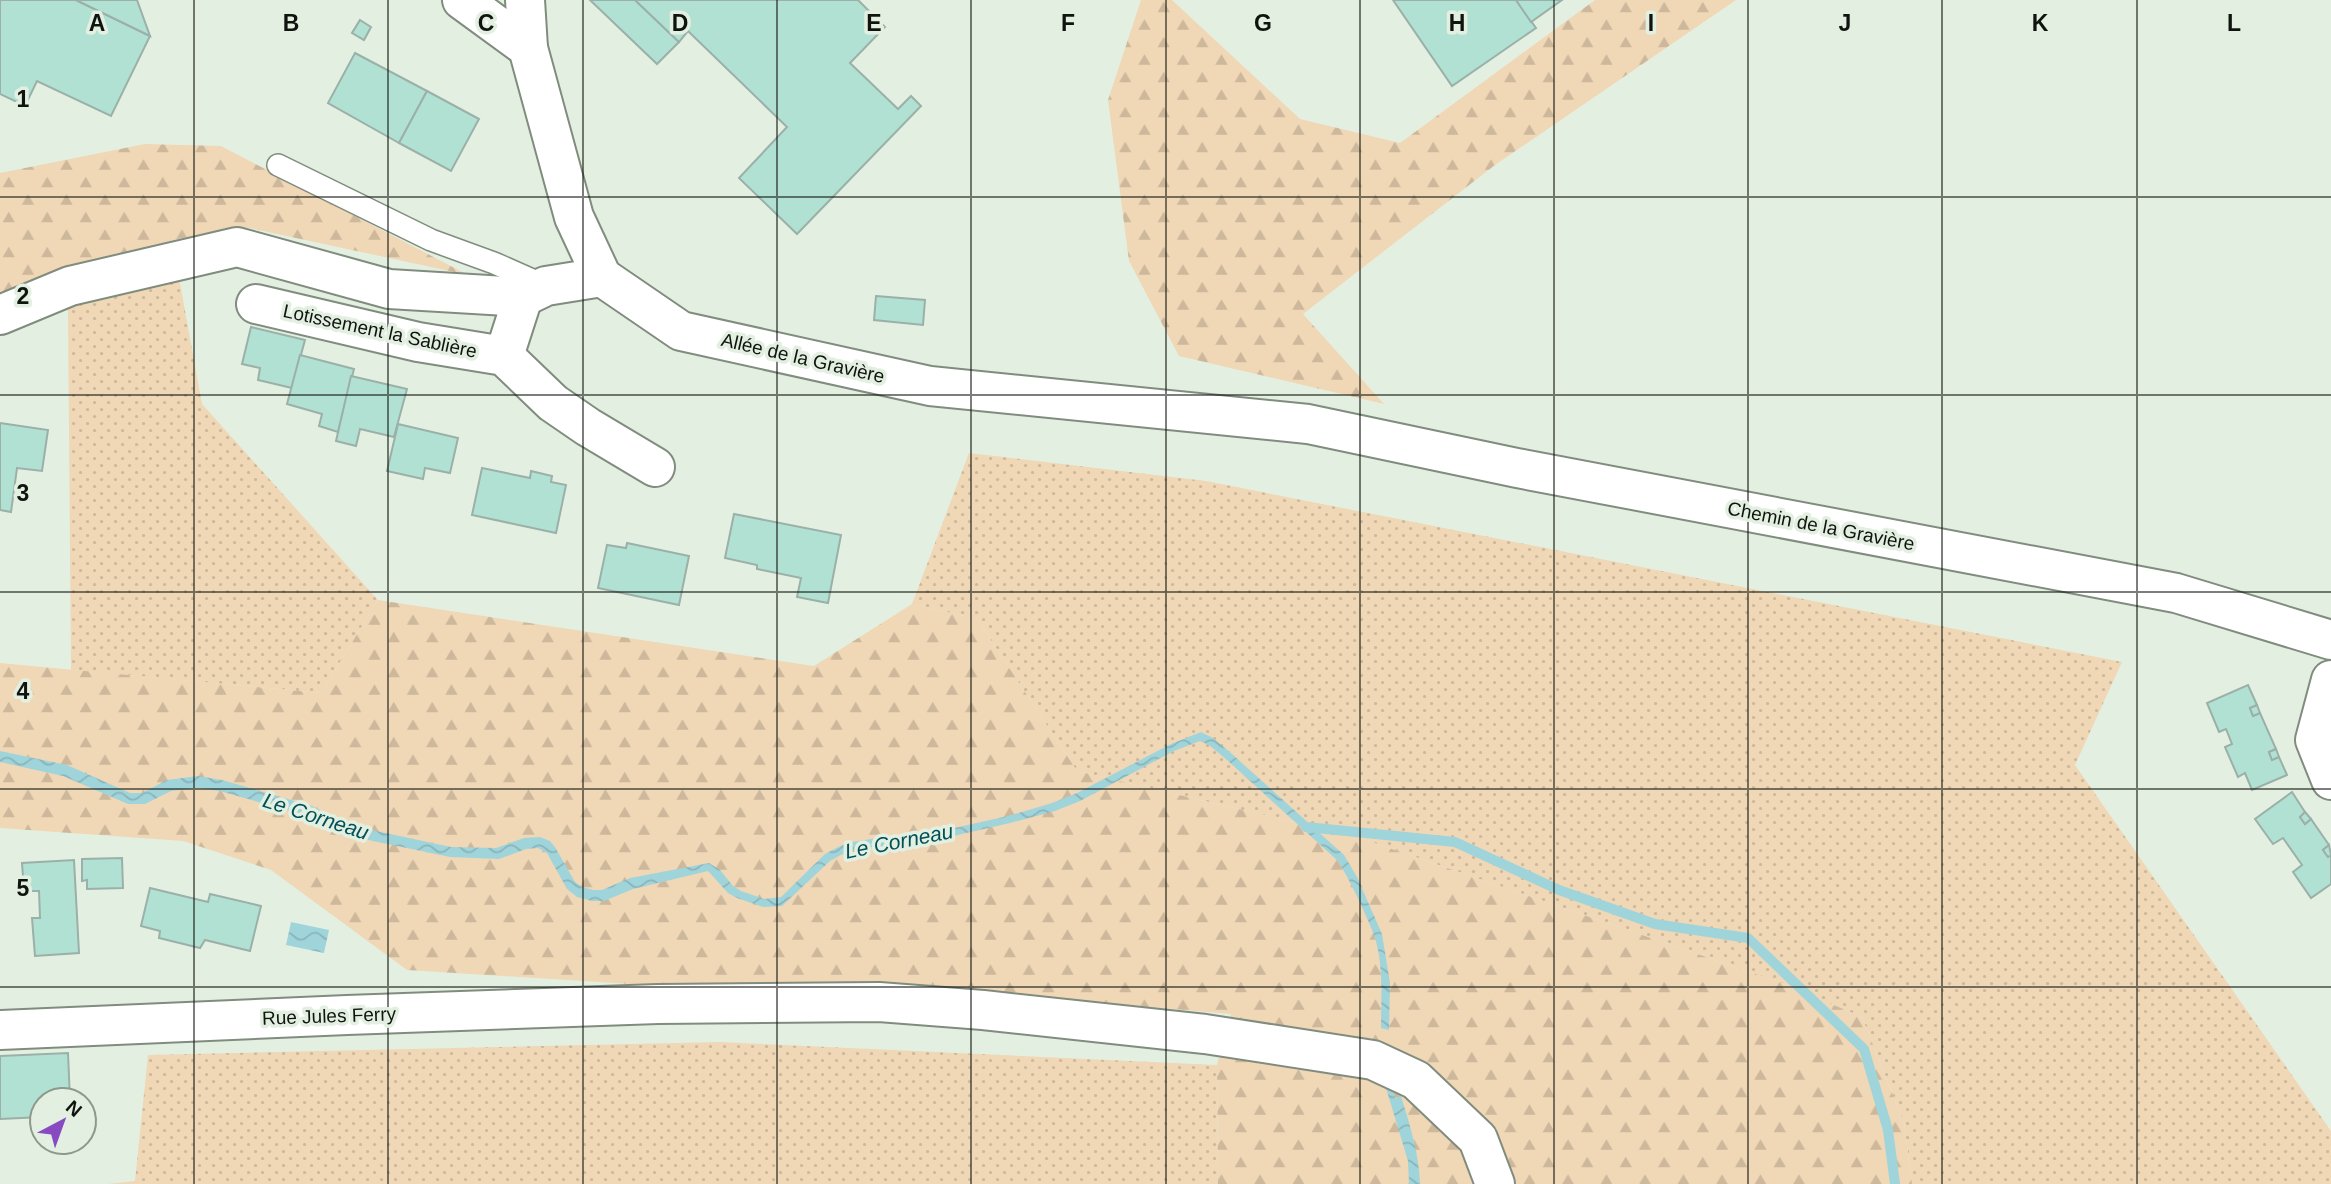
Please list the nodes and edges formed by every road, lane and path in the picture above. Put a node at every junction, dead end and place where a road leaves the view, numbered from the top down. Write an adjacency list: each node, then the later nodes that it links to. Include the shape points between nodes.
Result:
1 (462, 0): 3 (street)
2 (525, 0): 3 (street)
3 (528, 48): 5 (street, via 574,217)
4 (278, 165): 6 (lane, via 431,240 494,263)
5 (602, 277): 6 (street); 10 (street, Allée de la Gravière, via 681,331 930,386)
6 (535, 291): 8 (street, via 389,289 237,247 70,286); 9 (street, Lotissement la Sablière)
7 (256, 304): 9 (street, Lotissement la Sablière, via 418,342)
8 (0, 315)
9 (503, 356): 11 (street, Lotissement la Sablière, via 587,428)
10 (1308, 424): 12 (street, Chemin de la Gravière, via 2176,593)
11 (655, 467)
12 (2331, 640)
13 (2331, 680): 14 (street, via 2315,740)
14 (2331, 780)
15 (0, 1030): 16 (street, Rue Jules Ferry, via 658,1004 892,1003 984,1010 1205,1034 1373,1060 1416,1080 1478,1139)
16 (1495, 1184)

